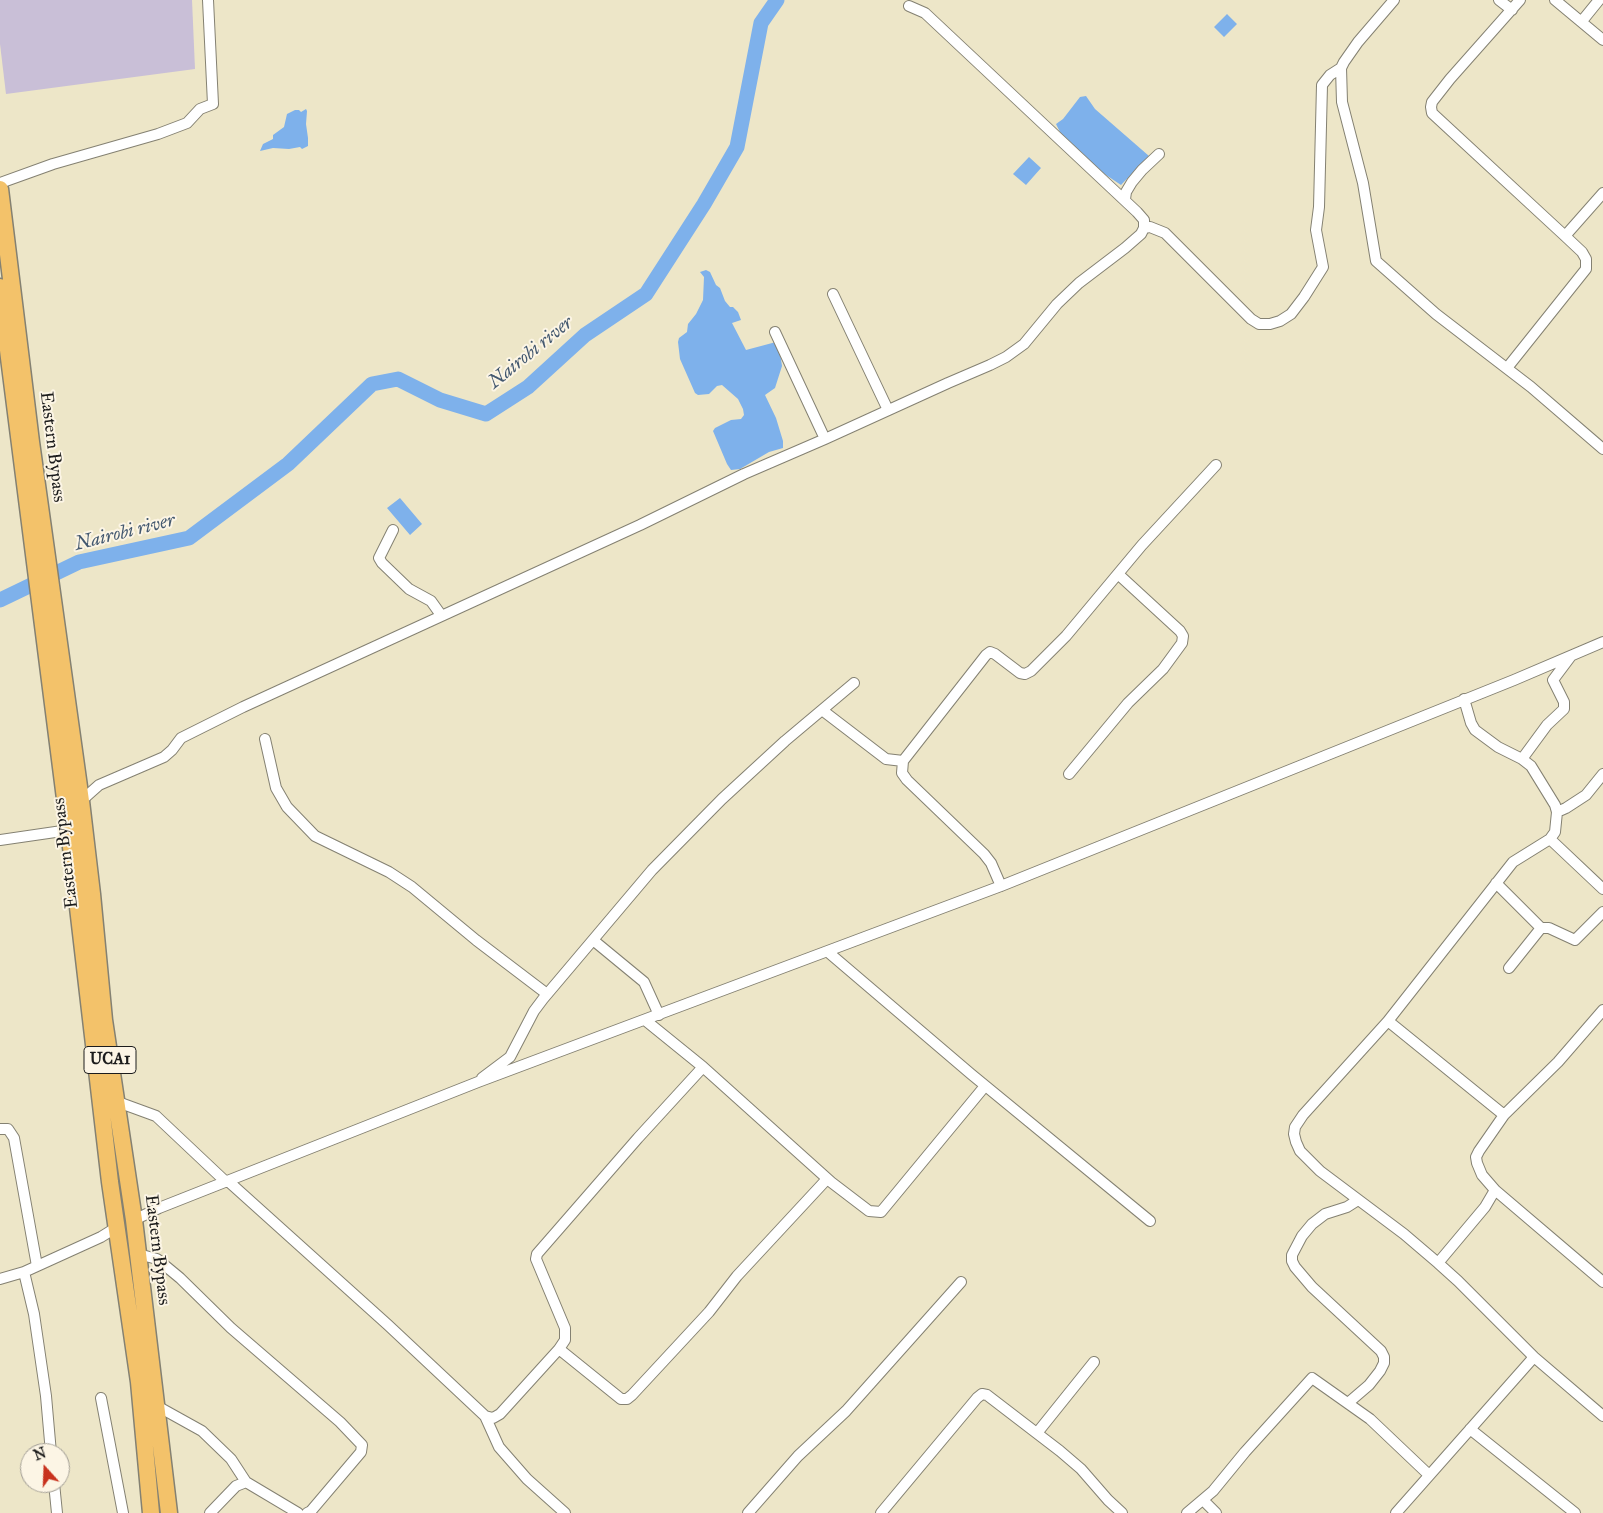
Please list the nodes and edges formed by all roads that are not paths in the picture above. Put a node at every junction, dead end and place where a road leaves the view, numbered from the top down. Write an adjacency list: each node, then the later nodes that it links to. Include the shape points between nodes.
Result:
1 (208, 0): 13 (street, via 213,104 200,110 187,123 158,134)
2 (1394, 0): 11 (street, via 1358,42)
3 (1500, 0): 8 (street)
4 (1520, 0): 8 (street)
5 (1556, 0): 9 (street)
6 (1599, 0): 9 (street)
7 (909, 6): 16 (street, via 925,13)
8 (1512, 10): 18 (street, via 1432,102 1432,113)
9 (1582, 21): 10 (street)
10 (1603, 40)
11 (1341, 68): 17 (street, via 1322,85 1316,230 1323,268 1291,314 1280,321 1259,324 1170,238 1157,229); 22 (street, via 1342,102 1363,183 1376,261 1436,314)
12 (1159, 154): 16 (street, via 1132,182)
13 (0, 183)
14 (0, 188): 28 (main road, Eastern Bypass / UCA1)
15 (1603, 193): 18 (street)
16 (1125, 200): 17 (street, via 1144,220)
17 (1144, 228): 23 (street, via 1142,234 1079,283 1024,344 1006,357)
18 (1565, 236): 22 (street, via 1582,252 1586,269)
19 (0, 287): 28 (main road, Eastern Bypass / UCA1)
20 (833, 294): 23 (street)
21 (775, 332): 24 (street)
22 (1507, 368): 25 (street)
23 (888, 410): 24 (street)
24 (825, 440): 31 (street, via 744,474)
25 (1603, 449)
26 (1216, 465): 29 (street)
27 (393, 530): 31 (street, via 379,558 409,589 431,601)
28 (40, 552): 30 (main road, Eastern Bypass / UCA1)
29 (1118, 574): 39 (street, via 1066,636 1031,671 1020,673 995,654 990,652 986,655); 40 (street, via 1180,631 1182,642 1163,669 1128,703)
30 (48, 612): 42 (main road, Eastern Bypass / UCA1); 44 (main road, Eastern Bypass / UCA1)
31 (441, 615): 42 (street, via 198,728 182,738 164,757 99,785)
32 (1603, 642): 33 (street)
33 (1571, 656): 35 (street); 38 (street, via 1554,680 1564,709 1547,725)
34 (854, 682): 36 (street)
35 (1464, 699): 38 (street, via 1475,730); 48 (street)
36 (822, 710): 39 (street, via 886,759); 52 (street, via 715,806 652,870)
37 (264, 739): 55 (street, via 276,788 287,807 316,836 389,872)
38 (1522, 759): 43 (street, via 1531,766)
39 (903, 761): 48 (street, via 902,773 907,780 984,854)
40 (1069, 774)
41 (1603, 774): 43 (street, via 1586,795)
42 (81, 801): 63 (main road, Eastern Bypass / UCA1)
43 (1556, 812): 45 (street, via 1555,832)
44 (69, 830): 46 (street); 72 (main road, Eastern Bypass / UCA1)
45 (1550, 839): 47 (street, via 1513,862); 49 (street)
46 (0, 840)
47 (1496, 883): 51 (street); 59 (street)
48 (1001, 886): 53 (street)
49 (1603, 889)
50 (1603, 912): 51 (street, via 1575,940 1549,928)
51 (1541, 928): 54 (street)
52 (593, 940): 55 (street); 57 (street, via 644,982)
53 (828, 952): 57 (street); 62 (street)
54 (1509, 968)
55 (547, 994): 61 (street, via 534,1011 510,1057)
56 (1603, 1010): 64 (street, via 1558,1062)
57 (659, 1015): 58 (street)
58 (645, 1020): 60 (street); 61 (street)
59 (1388, 1021): 64 (street); 69 (street, via 1302,1115 1295,1127 1300,1151 1320,1172)
60 (703, 1068): 66 (street); 80 (street, via 537,1254 536,1260 565,1328 565,1340)
61 (478, 1082): 67 (street)
62 (985, 1086): 66 (street, via 881,1212 869,1212); 71 (street)
63 (115, 1101): 67 (street, via 156,1116); 70 (main road, Eastern Bypass / UCA1)
64 (1504, 1115): 68 (street, via 1476,1157 1482,1175)
65 (0, 1129): 75 (street, via 8,1129 14,1138)
66 (827, 1179): 80 (street, via 627,1399 621,1399)
67 (227, 1181): 70 (street); 86 (street)
68 (1495, 1190): 74 (street, via 1485,1207); 79 (street)
69 (1358, 1200): 74 (street); 84 (street, via 1325,1214 1312,1224 1292,1255 1295,1267 1312,1287 1384,1357 1380,1371)
70 (134, 1220): 73 (main road, Eastern Bypass / UCA1)
71 (1150, 1221)
72 (117, 1227): 75 (street); 98 (main road, Eastern Bypass / UCA1, via 139,1382)
73 (138, 1254): 85 (main road, Eastern Bypass / UCA1); 102 (street, via 157,1259 180,1278 362,1445 361,1452)
74 (1438, 1263): 81 (street)
75 (37, 1266): 76 (street)
76 (24, 1272): 77 (street); 90 (street, via 34,1314)
77 (0, 1279)
78 (961, 1282): 95 (street, via 846,1411 798,1456)
79 (1603, 1282)
80 (559, 1349): 86 (street, via 500,1414 493,1418)
81 (1534, 1357): 87 (street); 88 (street)
82 (1094, 1362): 89 (street)
83 (101, 1398): 97 (street)
84 (1348, 1403): 91 (street, via 1370,1419); 94 (street, via 1312,1378 1214,1492)
85 (157, 1406): 92 (street, via 202,1431 231,1459); 99 (main road, Eastern Bypass / UCA1)
86 (485, 1416): 103 (street, via 499,1447 527,1480)
87 (1603, 1416)
88 (1470, 1428): 91 (street); 109 (street)
89 (1037, 1432): 104 (street, via 982,1394); 105 (street, via 1081,1469)
90 (50, 1443)
91 (1429, 1475): 108 (street)
92 (246, 1482): 100 (street, via 236,1486); 101 (street)
93 (55, 1493): 96 (street)
94 (1203, 1500): 106 (street); 107 (street)
95 (754, 1511)
96 (58, 1513)
97 (123, 1513)
98 (151, 1513)
99 (169, 1513)
100 (210, 1513)
101 (298, 1513)
102 (307, 1513)
103 (564, 1513)
104 (881, 1513)
105 (1122, 1513)
106 (1187, 1513)
107 (1216, 1513)
108 (1396, 1513)
109 (1575, 1513)

